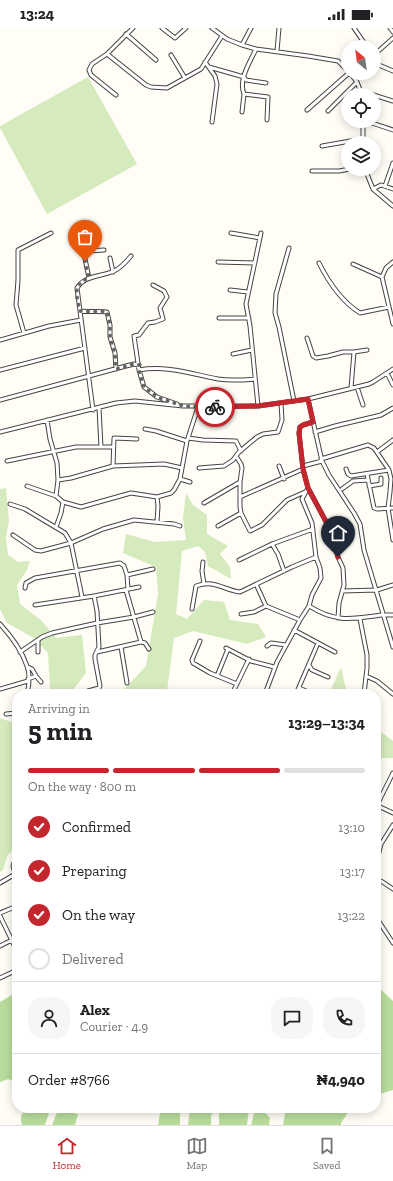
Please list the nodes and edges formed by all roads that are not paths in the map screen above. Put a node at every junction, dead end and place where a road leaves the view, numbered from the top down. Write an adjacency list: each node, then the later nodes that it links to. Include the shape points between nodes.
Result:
1 (133, 28): 12 (street)
2 (162, 28): 3 (street, via 175,38)
3 (186, 28)
4 (212, 28): 10 (street)
5 (219, 28): 10 (street)
6 (251, 28): 16 (street)
7 (279, 28): 19 (street)
8 (354, 28): 15 (street)
9 (390, 28): 11 (street)
10 (216, 32): 13 (street)
11 (393, 32)
12 (126, 34): 20 (street); 22 (street)
13 (222, 36): 16 (street); 23 (street)
14 (393, 39): 18 (street)
15 (362, 40)
16 (242, 46): 17 (street)
17 (256, 49): 19 (street); 28 (street)
18 (381, 49)
19 (277, 51): 24 (street, via 338,61)
20 (107, 54): 29 (street, via 151,87 167,88); 35 (street, via 92,64 89,72)
21 (171, 55): 29 (street)
22 (156, 60)
23 (205, 62): 26 (street); 29 (street, via 201,69)
24 (341, 64)
25 (381, 66): 27 (street)
26 (209, 67): 28 (street); 42 (street, via 217,84)
27 (393, 71)
28 (244, 77): 32 (street, via 246,80); 34 (street)
29 (185, 78)
30 (341, 80): 38 (street)
31 (357, 82): 33 (street); 39 (street)
32 (266, 83)
33 (360, 88)
34 (244, 94): 40 (street); 41 (street, via 268,97)
35 (116, 95)
36 (381, 98): 37 (street)
37 (393, 101)
38 (307, 110)
39 (328, 111)
40 (242, 112)
41 (267, 120)
42 (212, 122)
43 (381, 126): 44 (street)
44 (393, 130)
45 (341, 143): 46 (street)
46 (322, 146)
47 (393, 163): 51 (street)
48 (312, 171): 49 (street)
49 (341, 171)
50 (368, 176): 52 (street)
51 (385, 186): 52 (street); 53 (street)
52 (373, 189): 54 (street)
53 (393, 189)
54 (393, 206)
55 (51, 233): 80 (street, via 18,250 16,305)
56 (231, 233): 58 (street)
57 (261, 233): 58 (street)
58 (260, 238): 66 (street)
59 (289, 248): 101 (street, via 276,294 275,313)
60 (104, 250): 70 (street, via 84,254)
61 (130, 256): 68 (street)
62 (110, 258): 68 (street)
63 (218, 262): 66 (street)
64 (320, 262): 74 (street, via 338,294 355,310 362,313)
65 (393, 262): 69 (street, via 386,268)
66 (255, 263): 73 (street)
67 (353, 264): 69 (street)
68 (113, 272): 70 (street)
69 (382, 277): 74 (street)
70 (89, 278): 75 (street, via 77,288)
71 (153, 285): 88 (street, via 164,291 166,297 160,308 163,318 148,323 139,335 134,336)
72 (230, 290): 73 (street)
73 (248, 292): 77 (street, via 246,304)
74 (389, 307): 79 (street)
75 (80, 311): 78 (street); 89 (street, via 107,312)
76 (219, 318): 77 (street)
77 (249, 318): 84 (street)
78 (81, 320): 80 (street); 83 (street)
79 (393, 324)
80 (24, 333): 82 (street)
81 (307, 338): 86 (street, via 316,358)
82 (0, 340)
83 (85, 348): 91 (street); 94 (street)
84 (252, 350): 87 (street); 95 (street)
85 (367, 350): 86 (street)
86 (354, 352): 98 (street)
87 (233, 354)
88 (139, 365): 89 (street); 92 (street)
89 (116, 369): 94 (street)
90 (393, 369): 93 (street)
91 (0, 370)
92 (139, 370): 95 (street, via 171,369 233,380); 104 (street, via 144,387 157,397)
93 (387, 373): 96 (street); 97 (street, via 373,382)
94 (89, 376): 100 (street); 109 (street)
95 (255, 380): 105 (street)
96 (393, 385)
97 (357, 387): 98 (street); 103 (street)
98 (351, 388): 99 (street)
99 (308, 399): 101 (street); 111 (street)
100 (0, 400)
101 (294, 401): 102 (street)
102 (281, 403): 105 (street); 121 (street, via 282,420 278,432 260,436)
103 (363, 405)
104 (183, 406): 106 (street); 107 (street, via 135,401)
105 (258, 406): 106 (street)
106 (198, 407): 116 (street)
107 (99, 408): 109 (street); 118 (street)
108 (393, 408): 114 (street, via 381,415)
109 (93, 410): 110 (street)
110 (47, 420): 113 (street); 120 (street)
111 (313, 422): 114 (street); 128 (street, via 300,427)
112 (145, 429): 116 (street)
113 (0, 432)
114 (315, 432): 125 (street)
115 (137, 439): 119 (street, via 115,437)
116 (188, 439): 121 (street, via 236,441); 129 (street)
117 (393, 440): 122 (street)
118 (101, 447): 119 (street); 120 (street, via 80,446)
119 (113, 447): 126 (street)
120 (53, 451): 124 (street); 137 (street)
121 (241, 451): 123 (street)
122 (377, 452): 125 (street, via 368,445); 132 (street)
123 (236, 456): 130 (street, via 224,466); 140 (street, via 242,468)
124 (7, 460)
125 (321, 460): 128 (street); 177 (street, via 360,524 364,550)
126 (113, 466): 129 (street, via 164,464); 137 (street)
127 (279, 466): 136 (street)
128 (303, 467): 136 (street); 143 (street)
129 (182, 468): 135 (street)
130 (199, 468)
131 (346, 470): 133 (street, via 350,476)
132 (389, 470): 133 (street); 152 (street, via 391,488)
133 (367, 474): 138 (street)
134 (381, 478): 142 (street, via 381,484)
135 (180, 479): 139 (street); 147 (street, via 171,493)
136 (284, 479): 148 (street)
137 (58, 480): 146 (street)
138 (368, 480): 142 (street); 144 (street, via 354,481)
139 (190, 482)
140 (240, 482): 148 (street); 150 (street)
141 (27, 486): 146 (street)
142 (369, 486): 152 (street, via 375,509)
143 (308, 488): 145 (street); 178 (street, via 331,532 343,571)
144 (342, 489)
145 (305, 492): 154 (street, via 287,500 262,525 250,531); 159 (street, via 302,499)
146 (56, 496): 149 (street)
147 (157, 497): 149 (street, via 131,493 81,507); 155 (street)
148 (240, 497): 154 (street)
149 (63, 502): 158 (street)
150 (204, 503)
151 (10, 504): 158 (street, via 25,509)
152 (388, 508): 153 (street); 161 (street)
153 (393, 508)
154 (241, 513): 157 (street)
155 (157, 522): 156 (street); 162 (street, via 127,522)
156 (180, 526)
157 (218, 526)
158 (56, 527): 162 (street, via 65,532)
159 (313, 529): 163 (street); 164 (street)
160 (13, 535): 162 (street, via 39,551)
161 (393, 540)
162 (71, 543): 168 (street)
163 (272, 544): 165 (street); 169 (street)
164 (316, 557): 169 (street); 183 (street, via 321,578)
165 (240, 560)
166 (203, 562): 171 (street)
167 (153, 569): 170 (street)
168 (77, 571): 170 (street, via 120,563); 175 (street, via 35,578 26,583); 180 (street)
169 (284, 571): 172 (street)
170 (127, 575): 176 (street)
171 (204, 584): 172 (street, via 212,583 238,592); 184 (street, via 195,587)
172 (256, 584): 182 (street)
173 (393, 585): 177 (street)
174 (139, 587): 176 (street)
175 (25, 588)
176 (127, 589): 179 (street); 189 (street)
177 (377, 590): 178 (street); 188 (street)
178 (342, 591): 190 (street)
179 (94, 596): 180 (street); 193 (street)
180 (82, 597): 181 (street)
181 (35, 605)
182 (266, 606): 186 (street, via 254,612); 192 (street)
183 (309, 606): 190 (street, via 323,614); 192 (street)
184 (192, 609)
185 (153, 612): 189 (street)
186 (241, 614)
187 (393, 614): 188 (street)
188 (383, 615): 191 (street); 203 (street)
189 (134, 617): 193 (street); 198 (street)
190 (338, 618): 191 (street)
191 (360, 619): 215 (street, via 367,655)
192 (300, 620): 195 (street)
193 (97, 623): 196 (street, via 52,633); 207 (street)
194 (0, 624): 205 (street)
195 (294, 630): 199 (street); 200 (street)
196 (38, 640): 205 (street); 206 (street)
197 (200, 641): 214 (street, via 192,661)
198 (141, 642): 202 (street); 204 (street)
199 (318, 643): 208 (street); 210 (street)
200 (286, 645): 201 (street, via 271,643); 212 (street)
201 (267, 646)
202 (121, 647): 207 (street); 219 (street)
203 (393, 647)
204 (149, 649)
205 (20, 652): 211 (street)
206 (38, 652)
207 (97, 652): 224 (street, via 95,659 100,687)
208 (335, 652)
209 (249, 659): 212 (street); 214 (street, via 227,648); 220 (street)
210 (309, 665): 216 (street, via 312,670); 221 (street)
211 (28, 667): 213 (street); 217 (street)
212 (274, 667): 226 (street)
213 (36, 676): 217 (street); 218 (street)
214 (217, 676): 220 (street)
215 (366, 676): 227 (street); 228 (street)
216 (328, 677)
217 (29, 678): 222 (street); 223 (street)
218 (41, 682)
219 (127, 682)
220 (237, 684): 225 (street)
221 (300, 688)
222 (0, 689)
223 (28, 689)
224 (95, 689)
225 (234, 689)
226 (267, 689)
227 (365, 689)
228 (393, 694)
229 (12, 713): 230 (street)
230 (6, 714)
231 (393, 773): 232 (street)
232 (381, 796)
233 (381, 807): 234 (street)
234 (393, 813)
235 (393, 825): 236 (street)
236 (381, 844)
237 (12, 876): 239 (street)
238 (381, 881): 240 (street)
239 (0, 883)
240 (393, 889)
241 (12, 909): 242 (street)
242 (0, 915): 244 (street)
243 (381, 925): 245 (street)
244 (12, 940): 246 (street)
245 (393, 944)
246 (0, 946)
247 (12, 972): 248 (street)
248 (0, 978)

